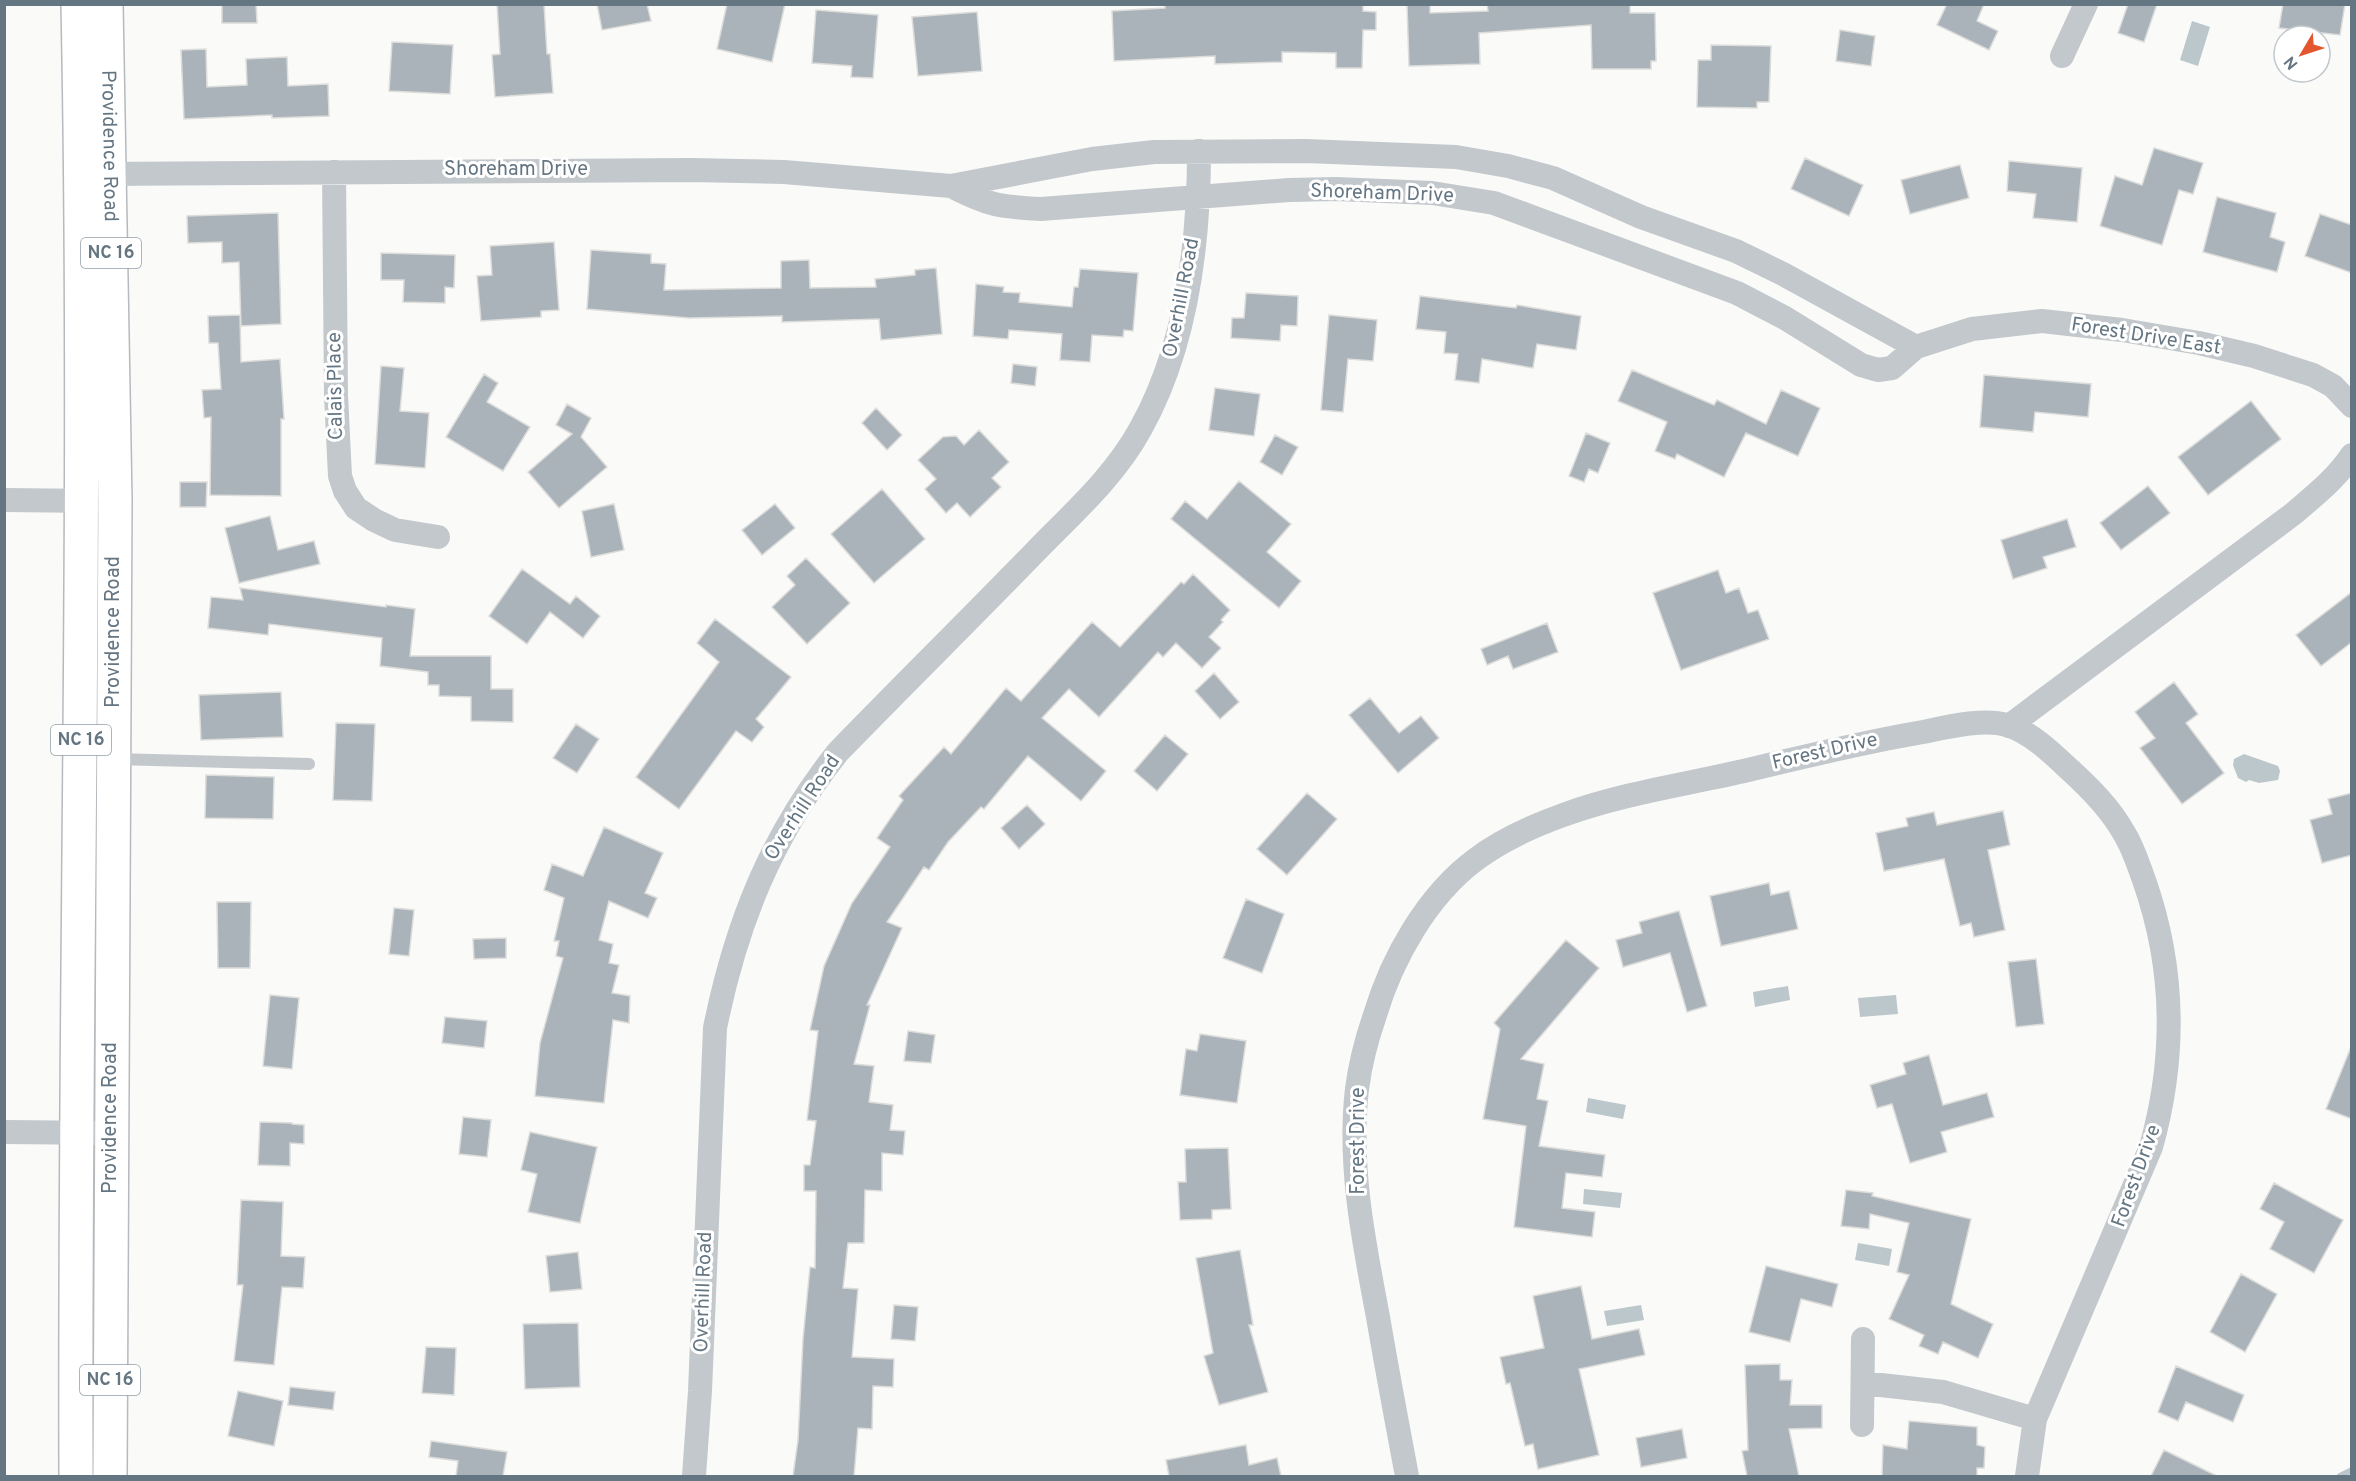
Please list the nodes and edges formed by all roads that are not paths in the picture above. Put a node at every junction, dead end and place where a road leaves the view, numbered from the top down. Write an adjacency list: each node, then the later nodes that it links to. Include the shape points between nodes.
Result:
1 (78, 4): 7 (main road, Providence Road / NC 16)
2 (106, 4): 7 (main road, Providence Road / NC 16)
3 (2086, 4): 4 (street)
4 (2062, 56)
5 (1199, 151): 8 (street, Shoreham Drive, via 1102,158); 9 (street, Overhill Road); 10 (street, Shoreham Drive, via 1375,152 1466,159 1530,172 1736,252)
6 (334, 172): 7 (street, Shoreham Drive); 8 (street, Shoreham Drive, via 784,172); 16 (street, Calais Place, via 340,476 356,508 374,520 395,530)
7 (96, 174): 14 (main road, Providence Road / NC 16); 15 (main road, Providence Road / NC 16)
8 (951, 186): 9 (street, Shoreham Drive, via 977,200 1002,207 1041,209)
9 (1199, 198): 10 (street, Shoreham Drive, via 1335,189 1461,196 1494,203 1737,293 1861,365 1878,370 1893,368); 29 (street, Overhill Road, via 1179,333 1154,403 1132,443 1101,484 838,752 780,840 749,903 715,1028)
10 (1922, 345): 11 (street, Forest Drive East, via 1972,330 2042,321 2122,330 2199,343 2313,375 2333,386)
11 (2352, 406)
12 (2352, 455): 17 (street, via 2326,486 2293,514)
13 (4, 500): 14 (street)
14 (83, 501): 15 (street); 21 (main road, Providence Road / NC 16)
15 (115, 501): 18 (main road, Providence Road / NC 16)
16 (438, 537)
17 (2009, 726): 25 (street, Forest Drive, via 2048,750 2085,783 2125,834 2151,900 2168,981 2170,1020 2169,1057 2151,1147); 30 (street, Forest Drive, via 1996,722 1954,726 1885,738 1565,814 1514,836 1476,859 1439,895 1407,942 1385,986 1357,1084 1355,1112 1360,1212)
18 (114, 759): 19 (lane); 22 (main road, Providence Road / NC 16)
19 (309, 764)
20 (4, 1132): 21 (street)
21 (75, 1133): 22 (street); 27 (main road, Providence Road / NC 16)
22 (111, 1133): 28 (main road, Providence Road / NC 16)
23 (1863, 1339): 24 (street)
24 (1863, 1383): 25 (street, via 1943,1392); 26 (street)
25 (2035, 1419): 31 (street, Forest Drive)
26 (1862, 1425)
27 (76, 1476)
28 (110, 1476)
29 (694, 1476)
30 (1407, 1476)
31 (2027, 1476)

